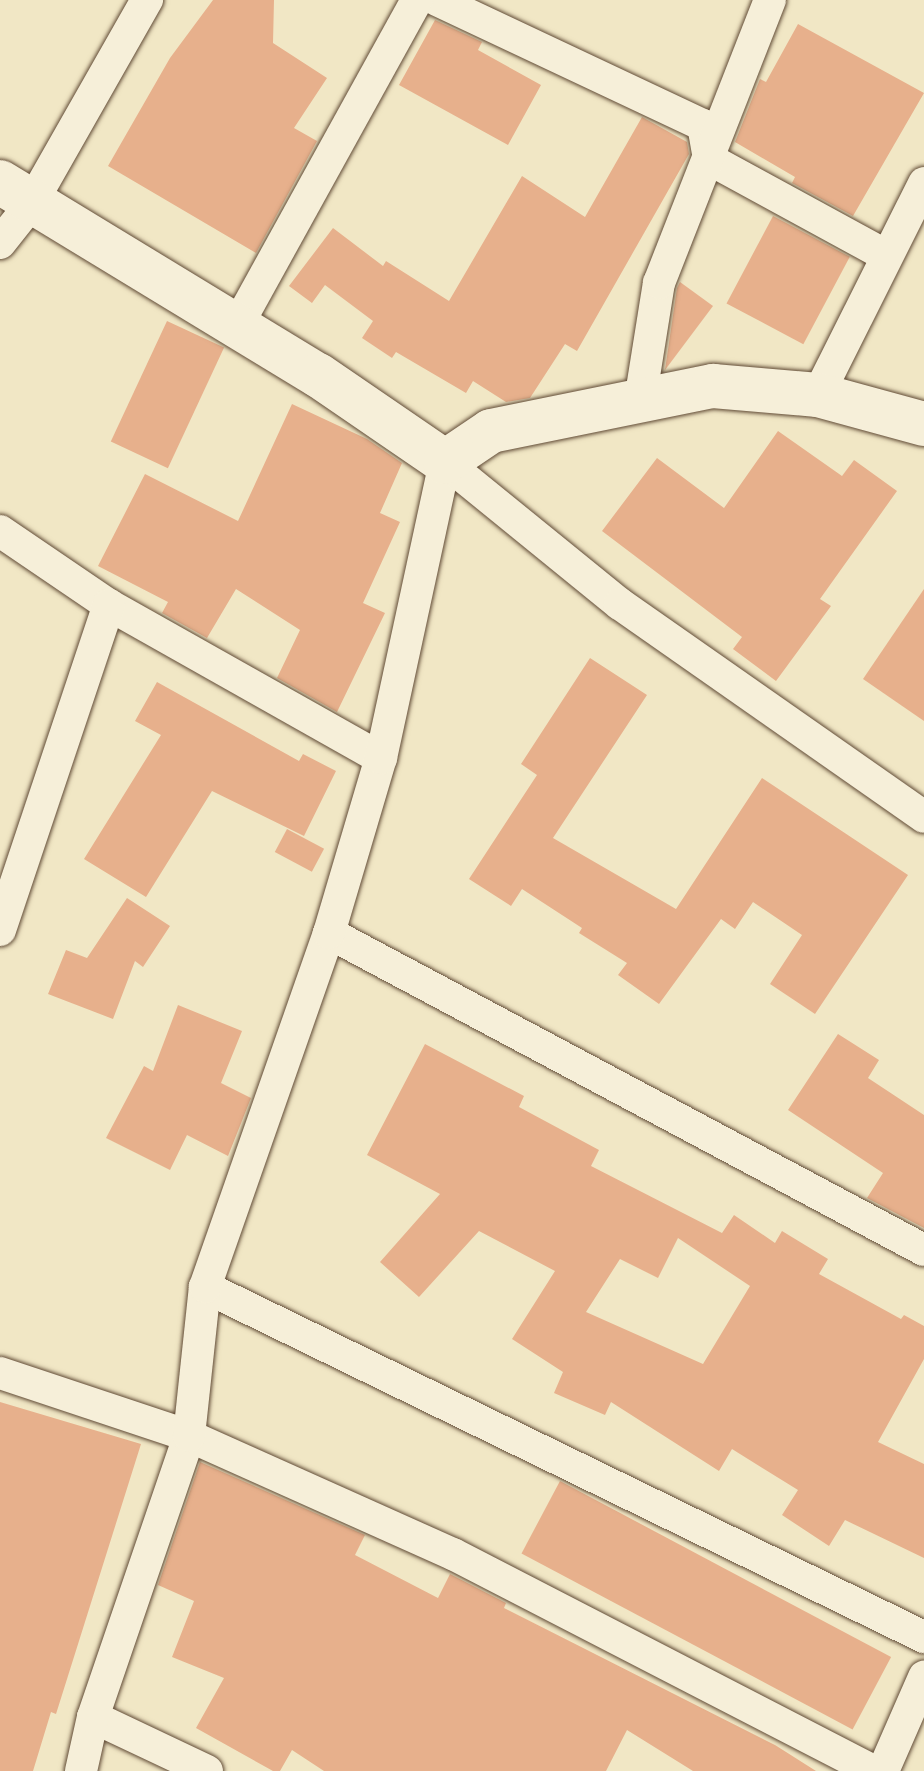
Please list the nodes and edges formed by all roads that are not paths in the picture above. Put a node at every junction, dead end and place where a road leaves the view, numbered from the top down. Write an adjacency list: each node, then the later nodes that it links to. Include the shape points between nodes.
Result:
1 (147, 0): 7 (street)
2 (417, 0): 10 (street)
3 (437, 0): 5 (street, via 703,125)
4 (770, 0): 5 (street)
5 (709, 159): 9 (street); 12 (street, via 659,283)
6 (924, 183): 9 (street)
7 (16, 193): 8 (street); 10 (street)
8 (0, 243)
9 (885, 255): 11 (street)
10 (237, 326): 14 (street)
11 (818, 395): 12 (street, via 713,386); 13 (street)
12 (640, 401): 14 (street, via 491,431)
13 (924, 424)
14 (445, 462): 17 (street); 18 (street, via 620,604)
15 (0, 531): 16 (street)
16 (109, 605): 17 (street); 19 (street)
17 (381, 758): 20 (street)
18 (924, 817)
19 (0, 930)
20 (329, 933): 21 (street); 22 (street)
21 (924, 1250)
22 (205, 1287): 24 (street); 25 (street)
23 (0, 1373): 24 (street)
24 (189, 1436): 27 (street); 30 (street, via 453,1554)
25 (924, 1637)
26 (924, 1677): 31 (street)
27 (93, 1717): 28 (street); 29 (street)
28 (81, 1771)
29 (207, 1771)
30 (874, 1771)
31 (883, 1771)

